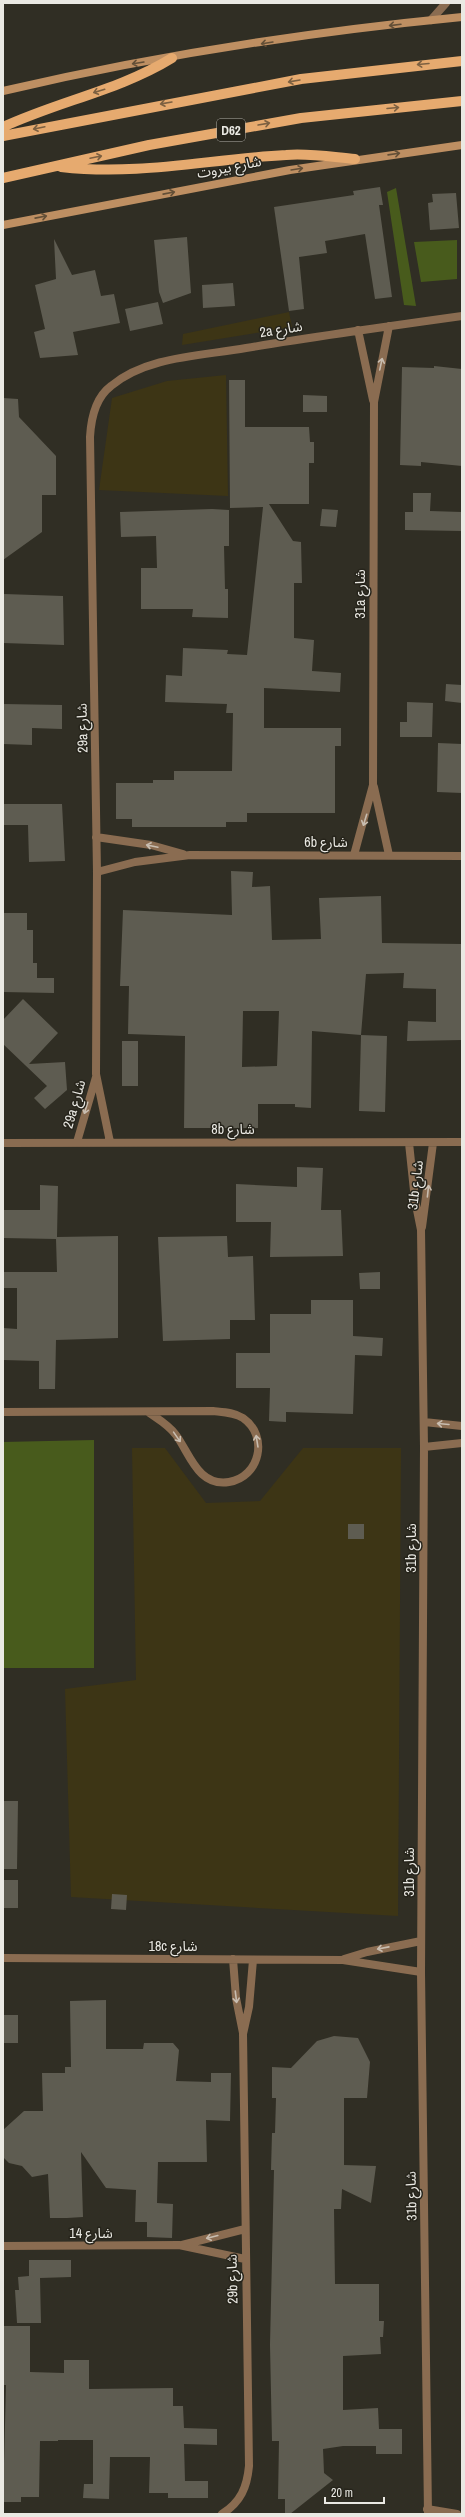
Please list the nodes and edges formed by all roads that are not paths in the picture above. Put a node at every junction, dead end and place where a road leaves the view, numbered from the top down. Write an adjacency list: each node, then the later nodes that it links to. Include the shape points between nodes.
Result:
1 (446, 3): 3 (street)
2 (462, 17): 3 (main road)
3 (431, 20): 4 (main road, one-way to 4, via 327,33)
4 (172, 58): 6 (main road, one-way to 6, via 97,70); 8 (main road, one-way to 8, via 135,79)
5 (462, 61): 9 (main road, one-way to 9, via 301,79)
6 (3, 91)
7 (462, 101): 12 (main road, D62, one-way to 7, via 149,145 301,118)
8 (3, 126)
9 (3, 136)
10 (462, 145): 11 (main road, شارع بيروت, one-way to 10)
11 (355, 159): 12 (main road, via 284,155 121,171); 14 (main road, شارع بيروت, one-way to 11)
12 (51, 166): 13 (main road, D62)
13 (3, 178)
14 (3, 225)
15 (462, 316): 16 (street, 2a شارع)
16 (389, 326): 17 (street, 2a شارع); 19 (street, 31a شارع, one-way to 16)
17 (358, 330): 18 (street, 2a شارع, via 163,362 144,367); 19 (street, 31a شارع)
18 (109, 386): 21 (street, 29a شارع, via 98,401 91,418 90,437)
19 (374, 402): 20 (street, 31a شارع)
20 (373, 785): 23 (street, 31a شارع, one-way to 23); 24 (street, 31a شارع)
21 (96, 837): 22 (street, 6b شارع, one-way to 21, via 151,845); 26 (street, 29a شارع)
22 (190, 855): 23 (street, 6b شارع); 26 (street, 6b شارع, via 135,862)
23 (354, 855): 24 (street, 6b شارع)
24 (389, 855): 25 (street, 6b شارع)
25 (462, 856)
26 (97, 872): 27 (street, 29a شارع)
27 (96, 1074): 28 (street, 29a شارع, one-way to 28); 29 (street, 29a شارع)
28 (76, 1142): 29 (street, 8b شارع); 32 (street, 8b شارع)
29 (110, 1142): 33 (street, 8b شارع)
30 (434, 1142): 31 (street, 8b شارع); 33 (street, 8b شارع); 34 (street, 31b شارع, one-way to 30)
31 (462, 1142)
32 (3, 1143)
33 (409, 1143): 34 (street, 31b شارع)
34 (421, 1230): 37 (street, 31b شارع)
35 (3, 1412): 36 (street)
36 (148, 1412): 36 (street, one-way to 36, via 176,1435 196,1468 206,1478 228,1482 247,1474 254,1465 259,1444 256,1433 242,1417 213,1411)
37 (424, 1422): 38 (street, one-way to 37); 40 (street, 31b شارع)
38 (462, 1426)
39 (462, 1443): 40 (street)
40 (424, 1447): 41 (street, 31b شارع)
41 (421, 1941): 45 (street, 18c شارع, one-way to 45, via 367,1952); 46 (street, 31b شارع)
42 (3, 1958): 43 (street, 18c شارع)
43 (232, 1959): 44 (street, 18c شارع); 47 (street, 29b شارع, one-way to 47)
44 (253, 1960): 45 (street, 18c شارع); 47 (street, 29b شارع)
45 (343, 1960): 46 (street, 18c شارع)
46 (421, 1972): 52 (street, 31b شارع)
47 (243, 2034): 48 (street, 29b شارع)
48 (245, 2229): 49 (street, شارع 14, one-way to 49); 51 (street, 29b شارع)
49 (179, 2245): 50 (street, شارع 14); 51 (street, شارع 14)
50 (3, 2246)
51 (245, 2259): 53 (street, 29b شارع, via 248,2473 243,2493 235,2505)
52 (428, 2511): 54 (street)
53 (223, 2514)
54 (457, 2514)

